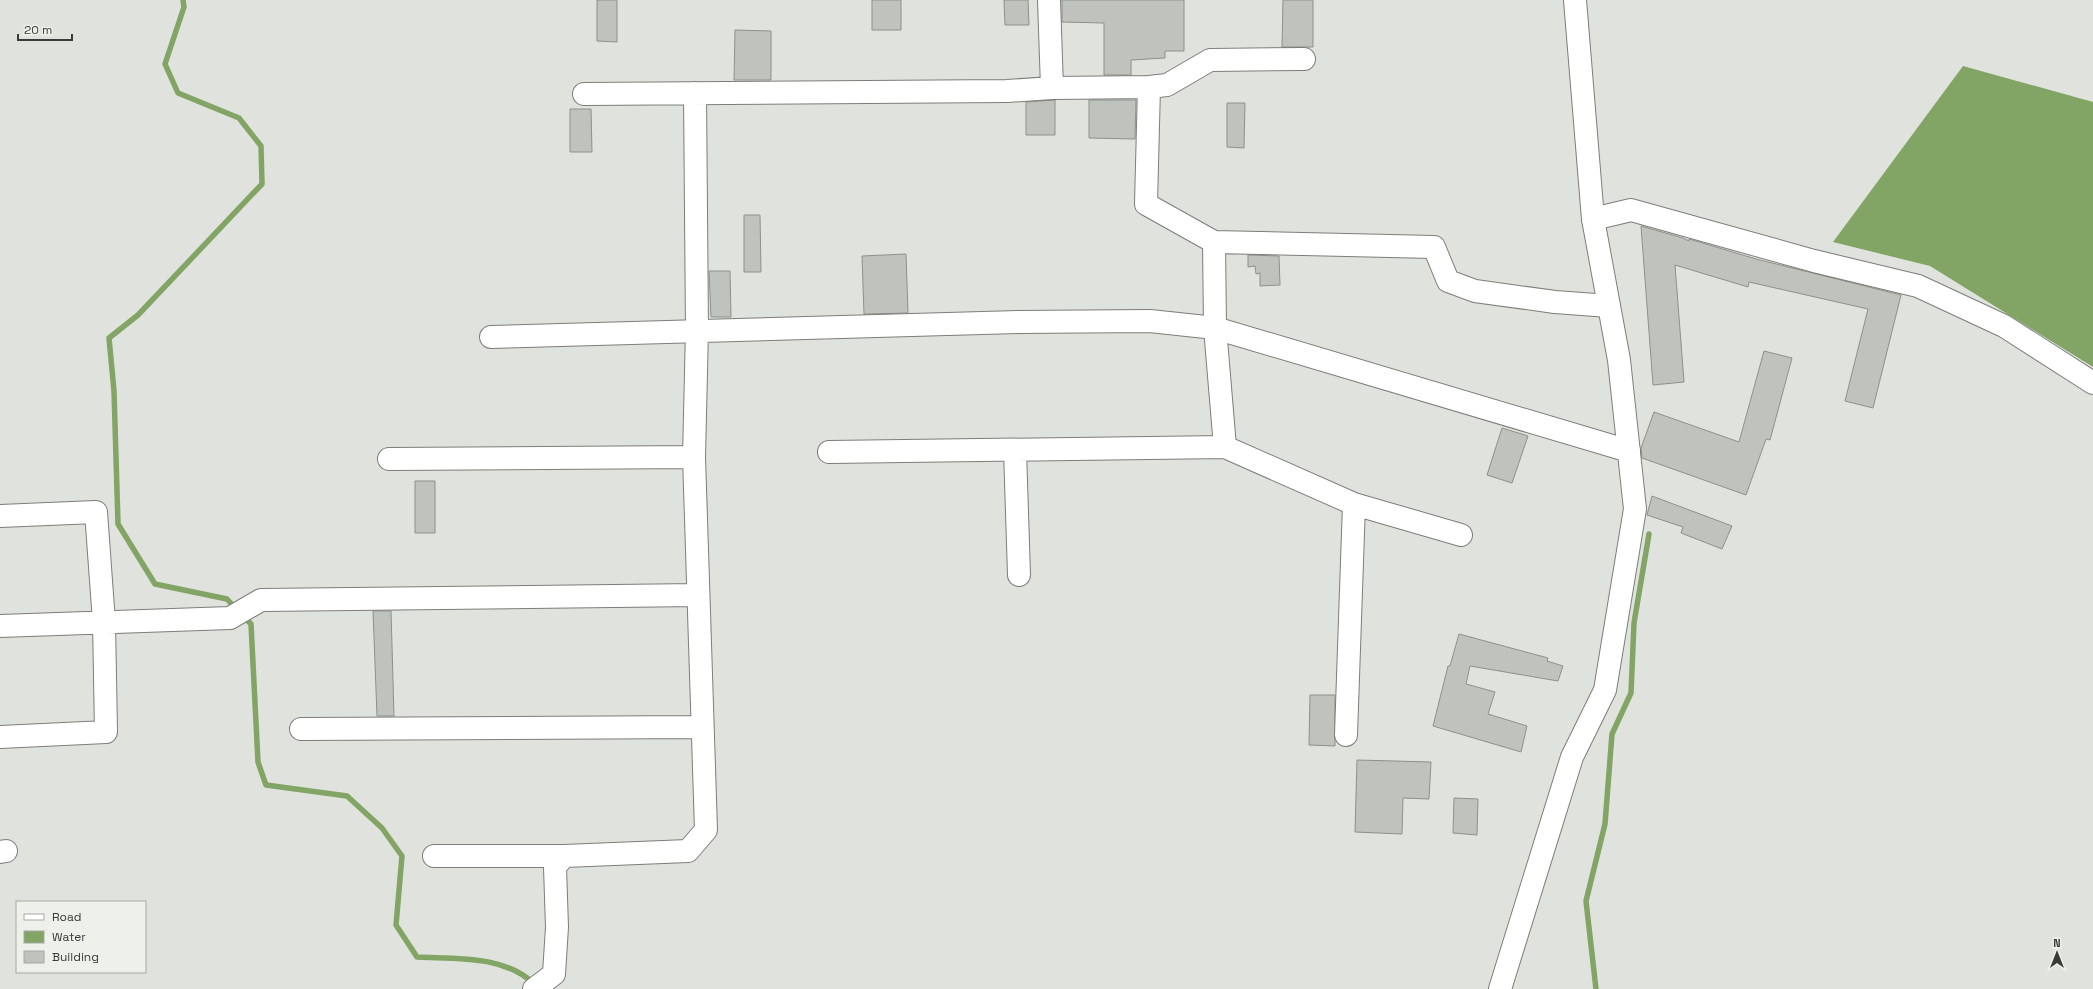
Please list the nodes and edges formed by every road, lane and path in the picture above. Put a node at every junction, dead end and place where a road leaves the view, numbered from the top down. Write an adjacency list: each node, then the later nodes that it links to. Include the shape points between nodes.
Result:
1 (1050, 0): 5 (street)
2 (1575, 0): 8 (street)
3 (1304, 59): 4 (street, via 1210,60 1167,84)
4 (1149, 87): 5 (street); 9 (street, via 1146,204)
5 (1052, 88): 6 (street, via 1007,91)
6 (695, 93): 7 (street); 12 (street)
7 (584, 94)
8 (1593, 219): 10 (street); 14 (street, via 1631,210 1814,261 1918,286 2004,326)
9 (1214, 242): 10 (street, via 1434,247 1448,281 1475,291 1555,302); 11 (street)
10 (1609, 306): 17 (street, via 1619,360)
11 (1215, 328): 12 (street, via 1142,321); 15 (street); 17 (street)
12 (697, 330): 13 (street); 19 (street)
13 (491, 337)
14 (2093, 383)
15 (1225, 447): 16 (street); 21 (street)
16 (1015, 450): 18 (street); 24 (street)
17 (1628, 451): 35 (street, via 1635,509 1605,690 1572,757)
18 (829, 452)
19 (694, 458): 20 (street); 25 (street)
20 (389, 459)
21 (1354, 504): 23 (street); 30 (street)
22 (0, 516): 26 (street, via 96,512)
23 (1461, 535)
24 (1020, 575)
25 (698, 595): 26 (street, via 261,600 230,618); 28 (street)
26 (104, 622): 27 (street); 31 (street, via 106,732)
27 (0, 626)
28 (702, 727): 29 (street); 33 (street, via 706,830 688,851)
29 (301, 729)
30 (1346, 735)
31 (0, 737)
32 (434, 856): 33 (street)
33 (564, 856): 34 (street, via 555,867 557,927 554,974)
34 (534, 989)
35 (1500, 989)

